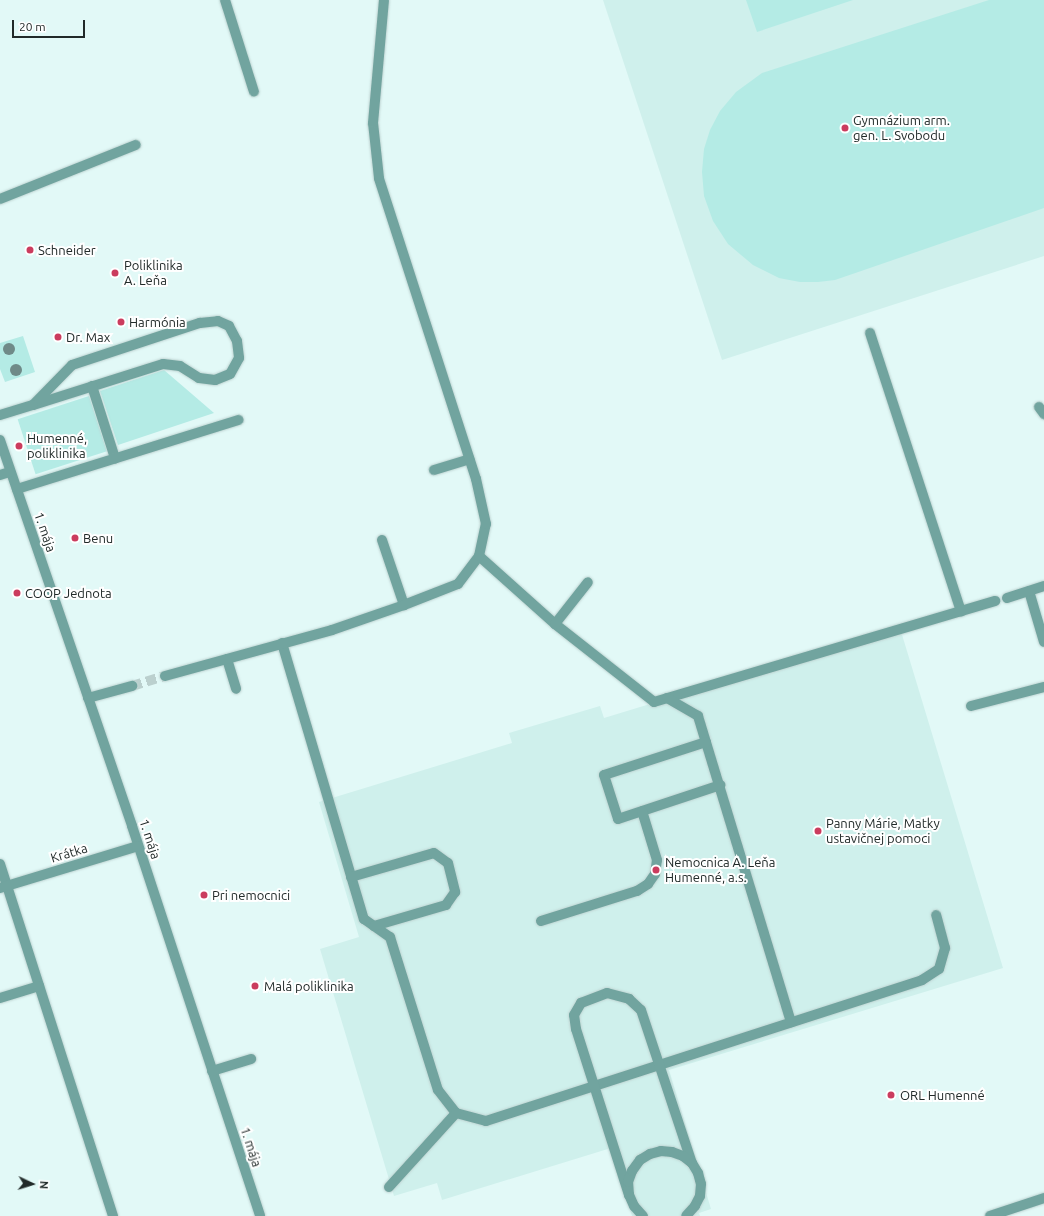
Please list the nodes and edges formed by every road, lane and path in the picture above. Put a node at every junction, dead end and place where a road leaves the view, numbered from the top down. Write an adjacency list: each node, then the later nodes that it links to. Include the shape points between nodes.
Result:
1 (225, 0): 3 (street)
2 (384, 0): 13 (street, via 373,123 379,178)
3 (254, 92)
4 (136, 145): 5 (street)
5 (0, 199)
6 (870, 333): 26 (street)
7 (92, 386): 8 (street); 8 (street, via 163,364 180,366 200,378 215,380 230,374 239,358 237,341 229,326 218,321 200,323 72,365); 12 (street)
8 (33, 404): 9 (street)
9 (0, 415)
10 (238, 420): 12 (street)
11 (0, 440): 15 (street, 1. mája)
12 (115, 458): 17 (street)
13 (469, 459): 14 (street); 19 (street, via 486,524)
14 (434, 470)
15 (10, 472): 16 (street); 17 (street, 1. mája)
16 (0, 475)
17 (17, 489): 35 (street, 1. mája)
18 (382, 540): 25 (street)
19 (479, 556): 25 (street, via 458,584); 27 (street)
20 (588, 582): 27 (street)
21 (1044, 586): 22 (street)
22 (1029, 591): 23 (street); 28 (street)
23 (1007, 598)
24 (995, 601): 26 (street)
25 (404, 605): 29 (street, via 332,630)
26 (961, 611): 36 (street)
27 (555, 624): 36 (street, via 654,702)
28 (1044, 642)
29 (282, 643): 30 (street); 43 (street)
30 (227, 659): 31 (street); 34 (street)
31 (165, 676)
32 (132, 686): 35 (street)
33 (1044, 687): 37 (street)
34 (236, 689)
35 (88, 698): 41 (street, 1. mája)
36 (667, 698): 38 (street, via 698,716)
37 (970, 706)
38 (706, 742): 39 (street); 40 (street, via 604,775 618,819)
39 (720, 785): 40 (street); 50 (street)
40 (642, 811): 46 (street, via 657,860 655,874 648,884 637,892)
41 (138, 846): 44 (street, Krátka); 53 (street, 1. mája)
42 (0, 864): 44 (street)
43 (351, 877): 47 (street, via 364,919); 47 (street, via 434,854 448,863 455,892 446,905)
44 (4, 887): 48 (street)
45 (936, 915): 50 (street, via 945,948 939,969 922,980)
46 (541, 921)
47 (374, 926): 55 (street, via 390,937 438,1090)
48 (39, 986): 49 (street); 60 (street)
49 (0, 998)
50 (791, 1022): 52 (street)
51 (251, 1059): 53 (street)
52 (659, 1065): 54 (street); 54 (street, via 641,1010 629,999 607,993 581,1003 574,1014 576,1029); 56 (street)
53 (212, 1071): 61 (street, 1. mája)
54 (594, 1086): 55 (street, via 486,1121); 58 (street)
55 (456, 1113): 57 (street)
56 (692, 1163): 58 (street, via 672,1152 650,1154 640,1160 632,1171 628,1182); 63 (street, via 701,1184 700,1196)
57 (389, 1187)
58 (629, 1195): 62 (street)
59 (1044, 1198): 64 (street)
60 (113, 1216)
61 (260, 1216)
62 (643, 1216)
63 (686, 1216)
64 (990, 1216)

